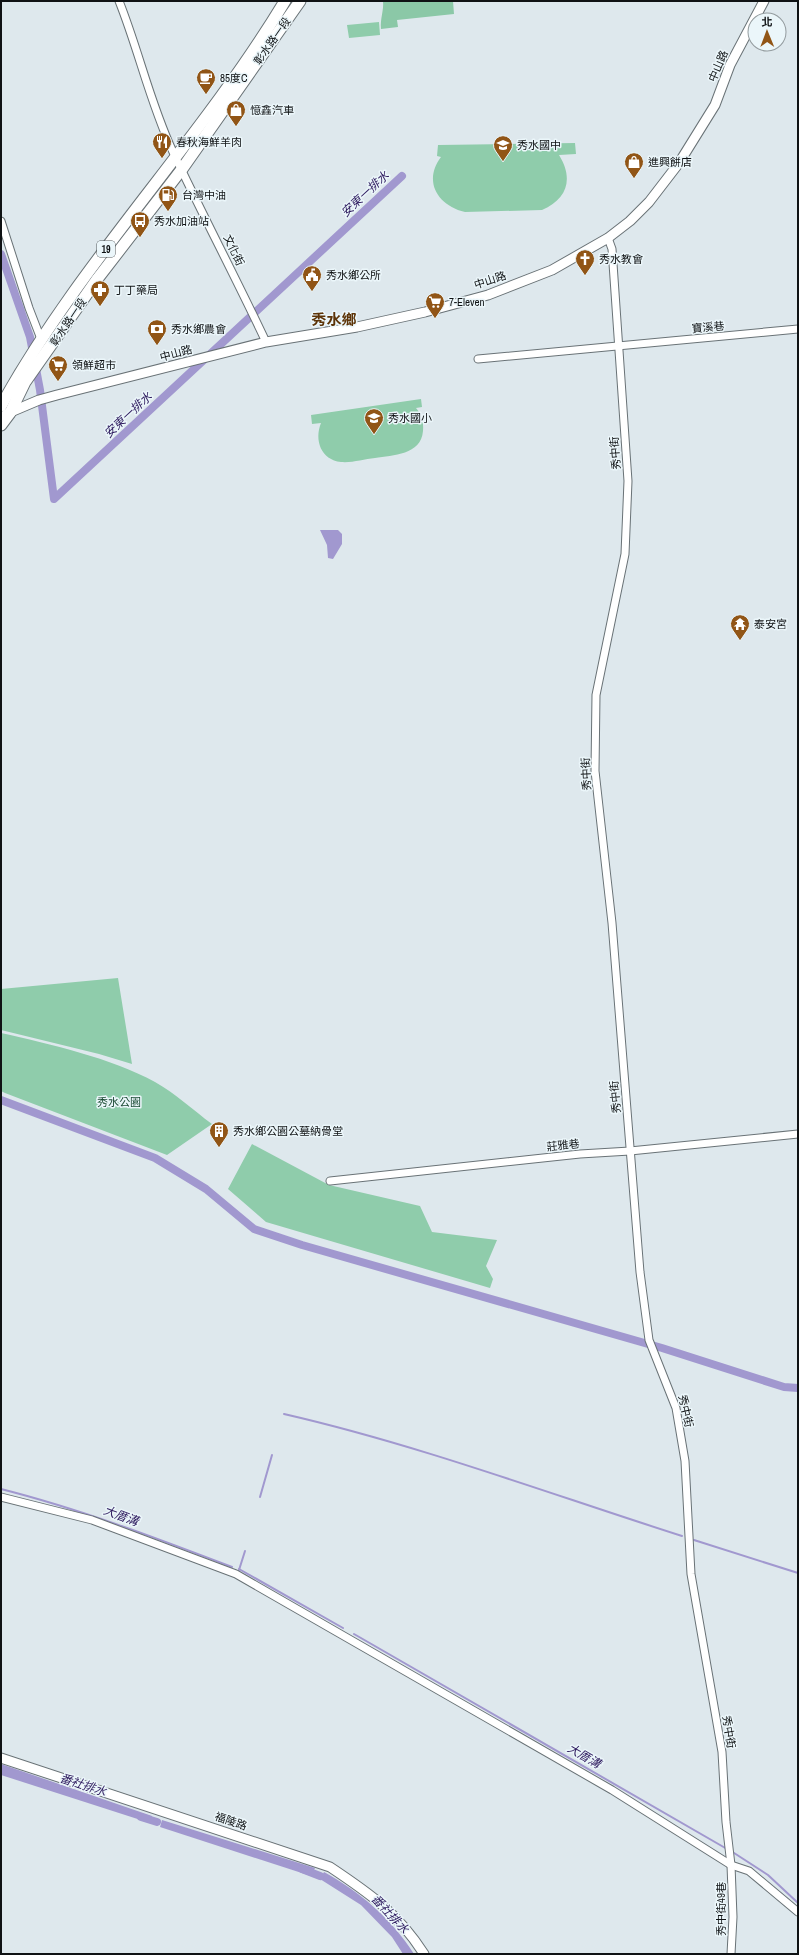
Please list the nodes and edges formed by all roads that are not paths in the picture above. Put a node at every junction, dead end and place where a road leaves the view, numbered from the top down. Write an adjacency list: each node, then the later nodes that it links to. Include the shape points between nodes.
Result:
1 (119, 1): 5 (street, 文化街, via 152,101)
2 (285, 1): 5 (main road, 彰水路一段 / 19, via 225,90)
3 (300, 1): 6 (main road, 彰水路一段 / 19)
4 (764, 1): 8 (street, 中山路, via 730,65 715,105 679,163 649,202)
5 (175, 156): 6 (street, 文化街); 10 (main road, 彰水路一段 / 19)
6 (182, 169): 11 (street, 文化街); 15 (main road, 彰水路一段 / 19, via 98,278 25,382)
7 (1, 221): 10 (street)
8 (608, 238): 11 (street, 中山路, via 552,270 488,294 425,312 357,327); 12 (street, 秀中街, via 612,249)
9 (798, 330): 12 (street, 寶溪巷)
10 (40, 342): 14 (main road, 彰水路一段 / 19, via 22,367)
11 (266, 342): 15 (street, 中山路, via 39,400)
12 (619, 346): 13 (street, 寶溪巷); 18 (street, 秀中街, via 628,481 625,554 596,695 595,771 612,923)
13 (478, 359)
14 (1, 406)
15 (6, 415): 16 (main road, 19)
16 (1, 425)
17 (798, 1134): 18 (street, 莊雅巷)
18 (630, 1151): 19 (street, 莊雅巷, via 556,1156); 22 (street, 秀中街, via 648,1340 676,1408 685,1460 691,1574 722,1752)
19 (330, 1181)
20 (1, 1497): 22 (street, via 92,1520 236,1574 612,1790)
21 (1, 1758): 24 (street, 福陵路, via 330,1867 372,1895 414,1939)
22 (731, 1865): 23 (street, via 749,1871); 25 (street, 秀中街49巷)
23 (798, 1912)
24 (424, 1954)
25 (731, 1954)

